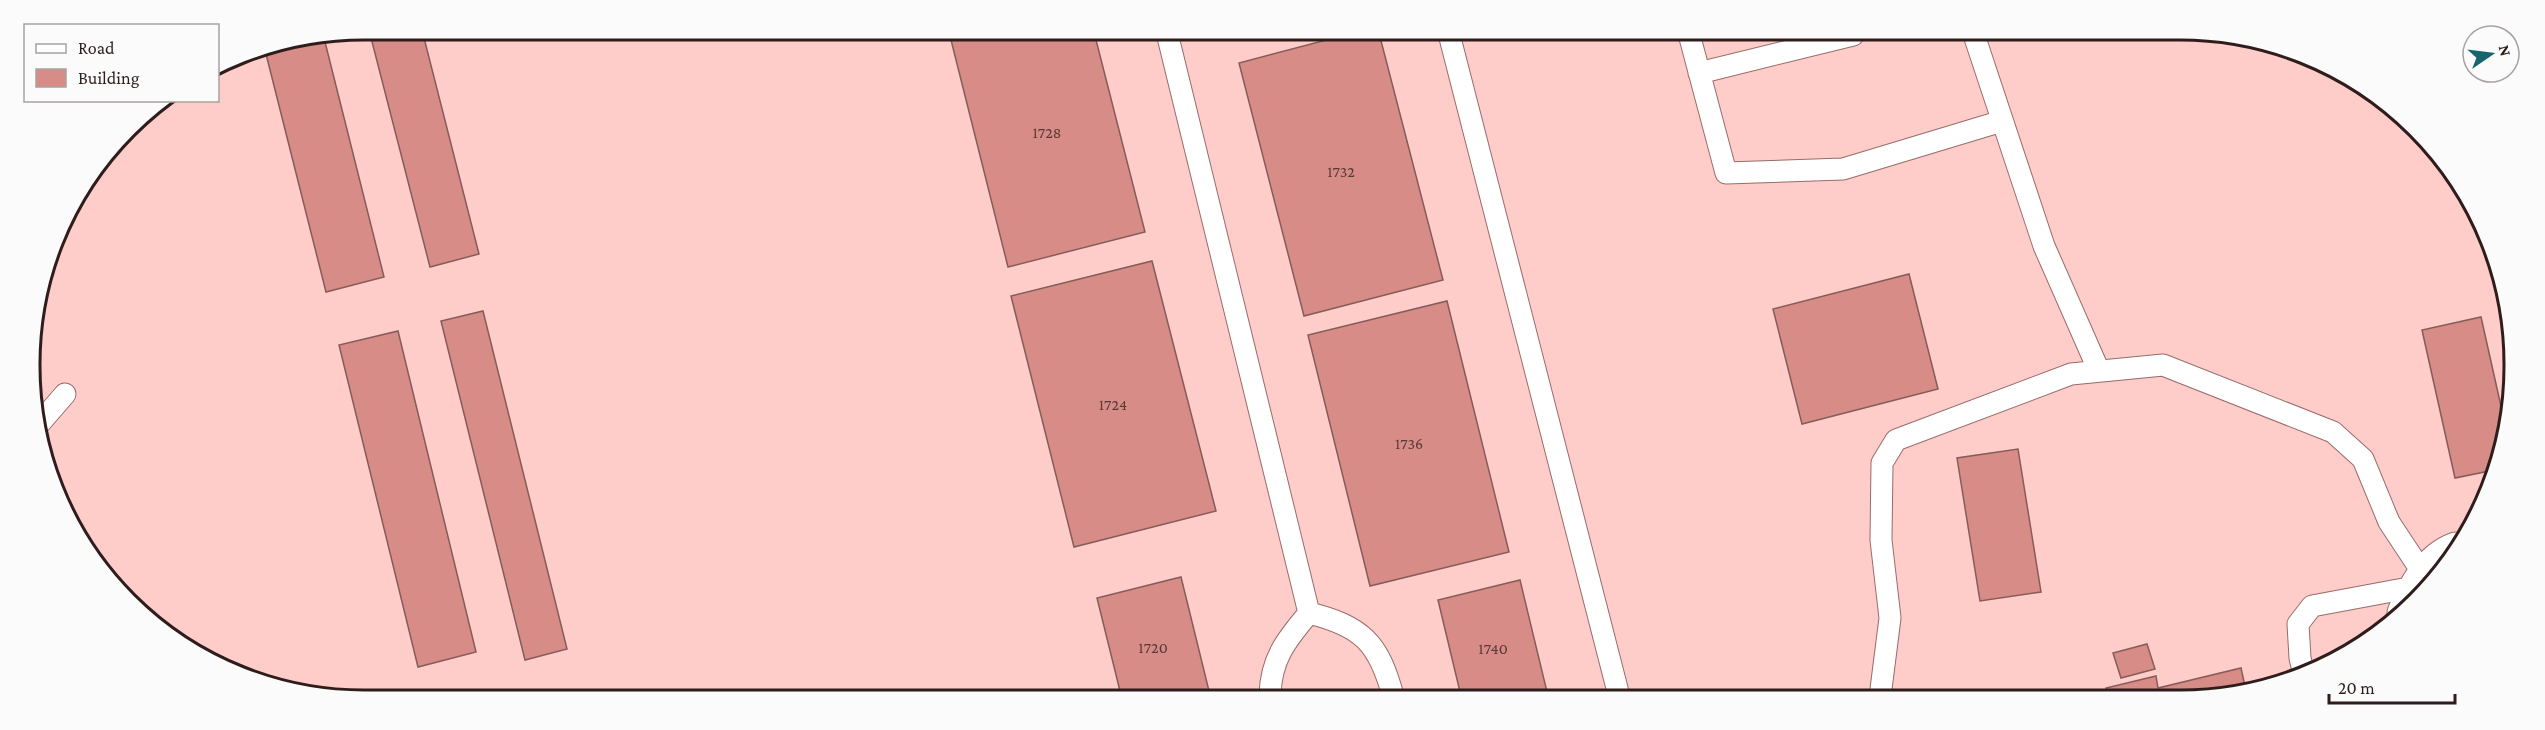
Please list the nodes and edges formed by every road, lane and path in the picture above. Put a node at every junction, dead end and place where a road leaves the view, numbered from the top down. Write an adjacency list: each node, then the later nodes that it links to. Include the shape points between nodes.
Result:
1 (1169, 40): 15 (lane)
2 (1451, 40): 19 (lane)
3 (1691, 40): 6 (lane)
4 (1832, 40): 6 (lane)
5 (1976, 40): 7 (lane)
6 (1699, 72): 7 (lane, via 1726,173 1843,169)
7 (2002, 121): 8 (lane, via 2044,246)
8 (2099, 371): 13 (lane, via 2163,365 2333,432 2362,459); 20 (lane, via 2071,374 1896,440 1882,463 1881,540 1890,618)
9 (65, 394): 10 (lane)
10 (45, 417)
11 (2444, 554): 12 (street)
12 (2424, 579)
13 (2413, 590)
14 (2411, 592): 16 (lane, via 2312,606 2298,624)
15 (1309, 613): 17 (lane, via 1277,656); 18 (lane, via 1336,620 1374,646)
16 (2302, 666)
17 (1270, 690)
18 (1391, 690)
19 (1617, 690)
20 (1881, 690)

